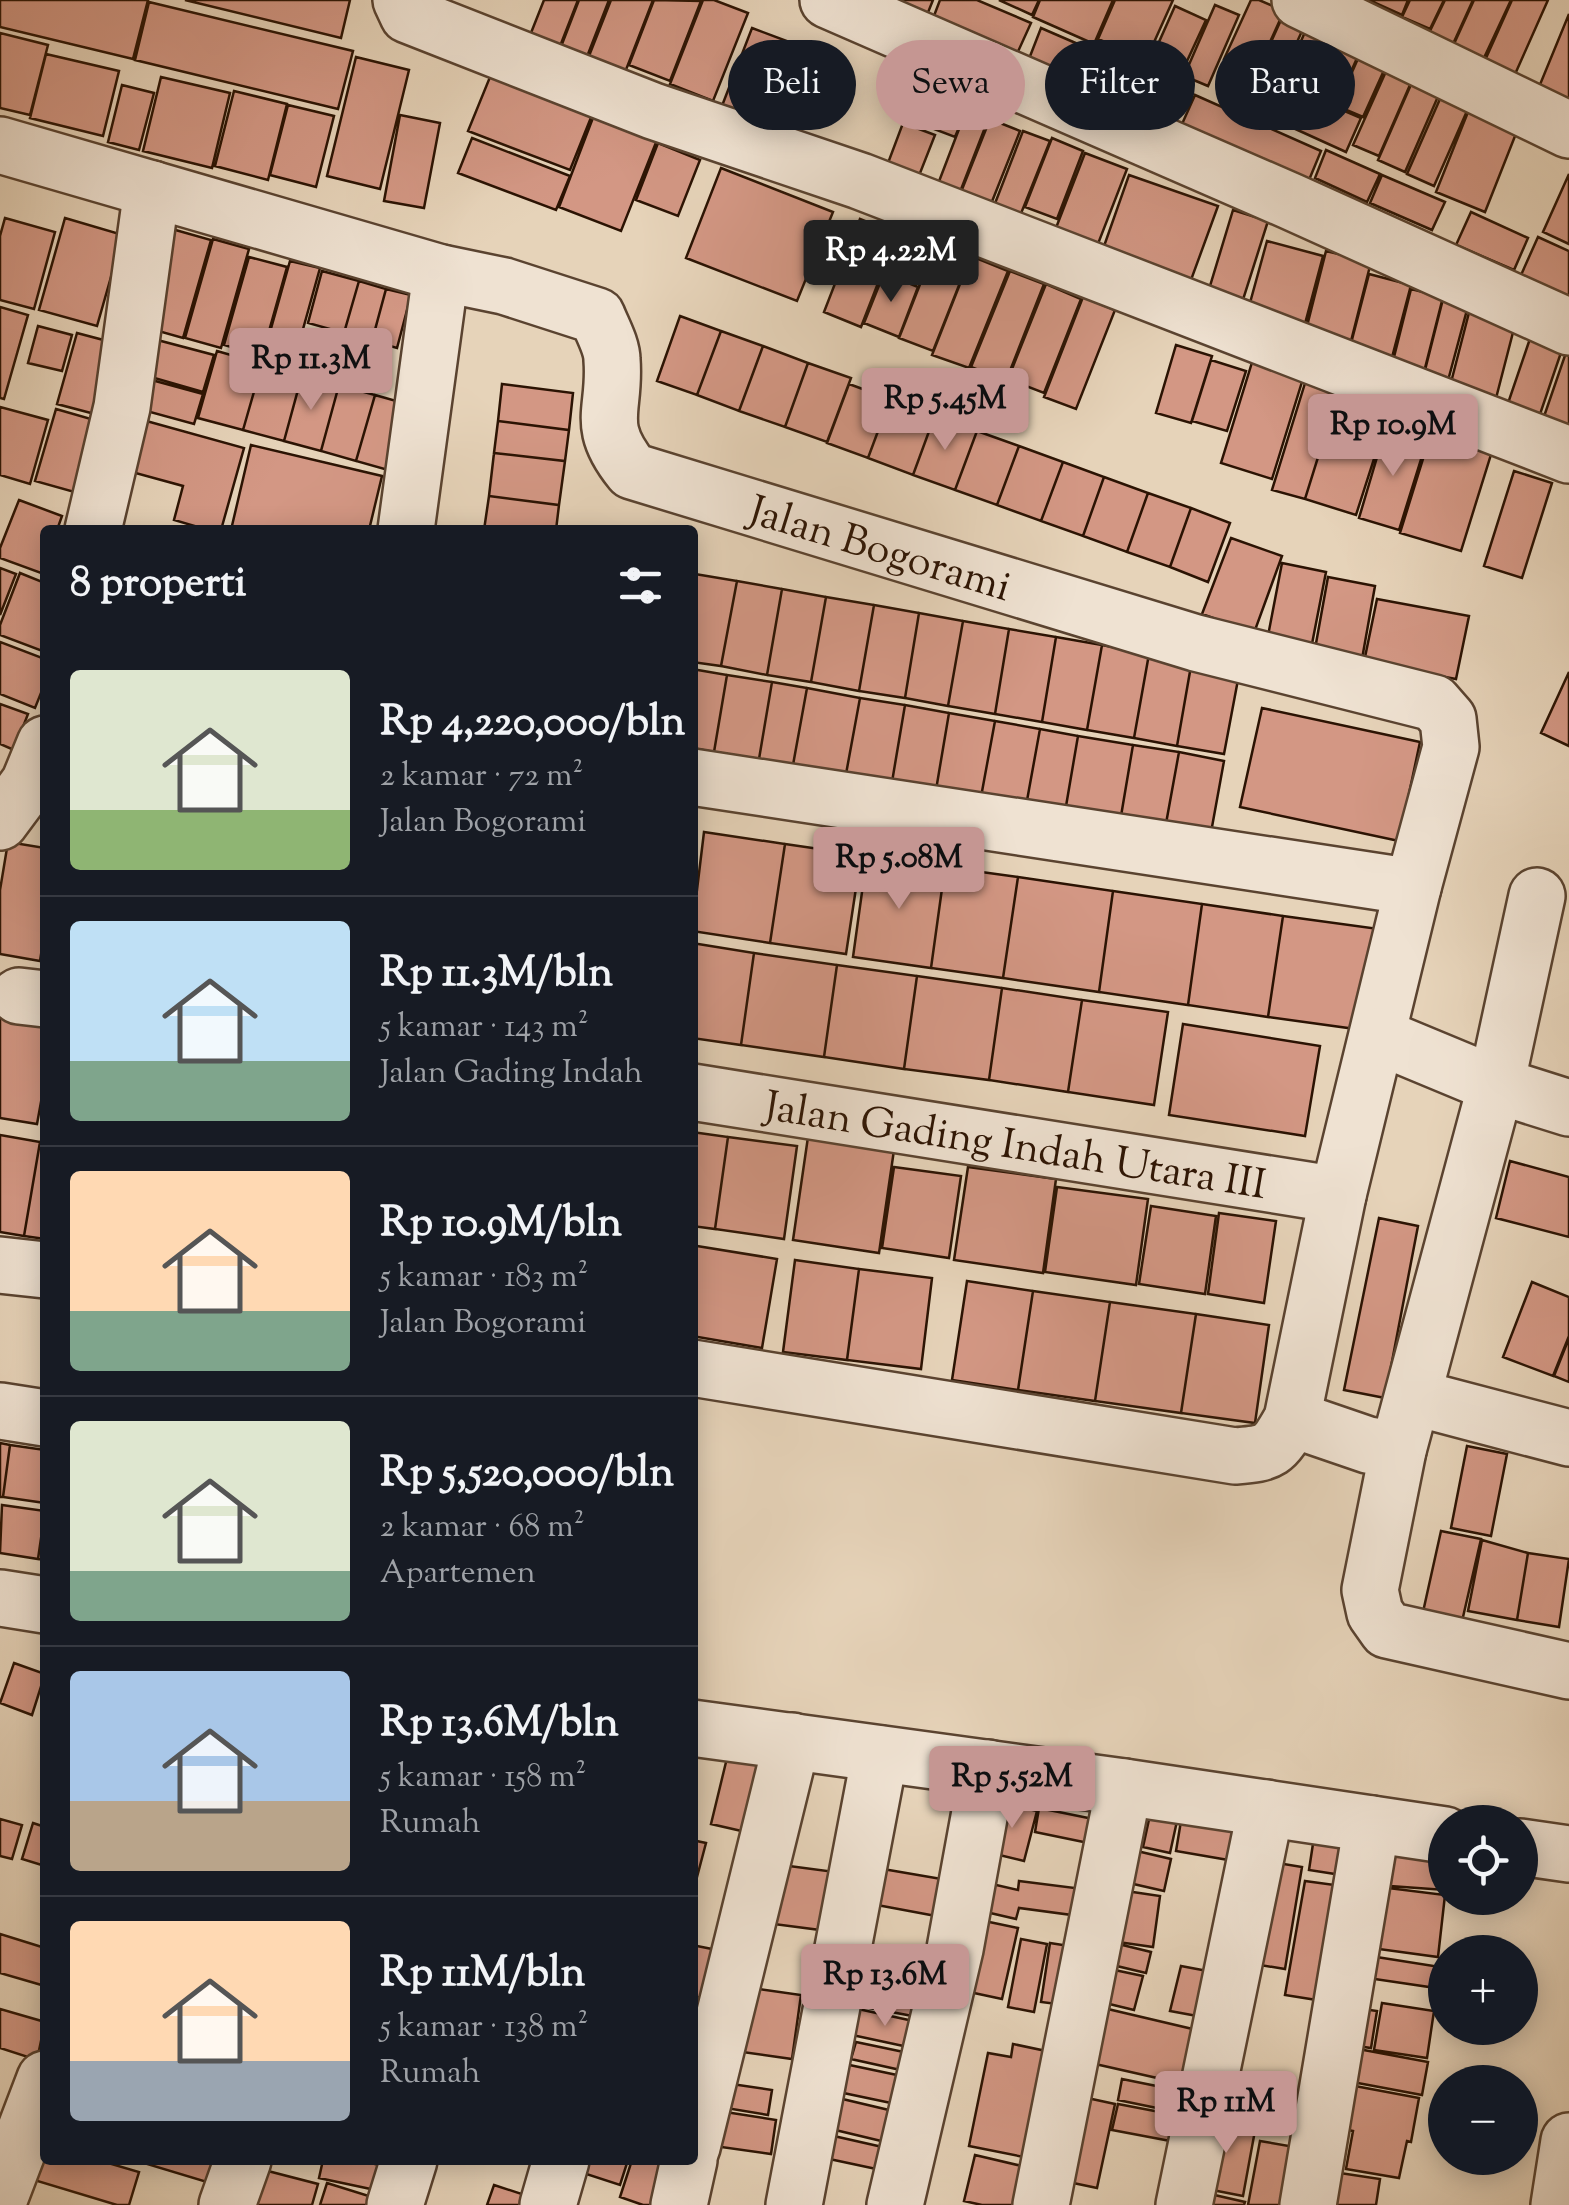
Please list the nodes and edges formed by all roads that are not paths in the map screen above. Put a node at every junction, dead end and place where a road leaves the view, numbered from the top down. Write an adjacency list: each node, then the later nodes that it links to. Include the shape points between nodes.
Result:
1 (828, 0): 8 (street)
2 (1300, 0): 4 (street)
3 (404, 7): 9 (street, via 653,111 860,181)
4 (1569, 130)
5 (0, 144): 6 (street, Jalan Bogorami)
6 (152, 189): 7 (street, Jalan Bogorami); 10 (street, via 122,407)
7 (441, 274): 11 (street); 15 (street, Jalan Bogorami, via 596,316 613,357 608,424 614,449 632,471 1196,644 1434,703 1448,719 1451,746)
8 (1569, 327)
9 (1569, 455)
10 (94, 525)
11 (407, 525)
12 (40, 756): 14 (street)
13 (698, 779): 15 (street)
14 (0, 822)
15 (1414, 887): 17 (street)
16 (1536, 896): 18 (street)
17 (1378, 1036): 18 (street); 21 (street)
18 (1496, 1086): 20 (street); 25 (street)
19 (698, 1093): 21 (street, Jalan Gading Indah Utara III)
20 (1569, 1108)
21 (1338, 1195): 28 (street)
22 (0, 1264): 23 (street)
23 (40, 1269)
24 (698, 1369): 28 (street, via 1235,1456)
25 (1412, 1397): 28 (street); 29 (street)
26 (0, 1412): 27 (street)
27 (40, 1417)
28 (1345, 1436): 34 (street, via 1374,1613 1387,1630)
29 (1569, 1438)
30 (0, 1598): 31 (street)
31 (40, 1603)
32 (0, 1632): 33 (street)
33 (40, 1636)
34 (1569, 1670)
35 (698, 1729): 36 (street)
36 (792, 1741): 37 (street); 46 (street)
37 (880, 1754): 38 (street); 57 (street)
38 (988, 1768): 39 (street); 58 (street, via 955,1949)
39 (1124, 1787): 40 (street); 59 (street)
40 (1266, 1808): 41 (street); 60 (street)
41 (1372, 1824): 42 (street); 61 (street)
42 (1428, 1832)
43 (1538, 1850): 44 (street)
44 (1569, 1854)
45 (40, 2092): 52 (street)
46 (698, 2123)
47 (1569, 2142): 62 (street)
48 (240, 2165): 53 (street)
49 (408, 2165): 54 (street)
50 (560, 2165): 55 (street)
51 (689, 2165): 56 (street)
52 (0, 2197)
53 (227, 2205)
54 (396, 2205)
55 (548, 2205)
56 (679, 2205)
57 (794, 2205)
58 (895, 2205)
59 (1042, 2205)
60 (1184, 2205)
61 (1308, 2205)
62 (1559, 2205)

